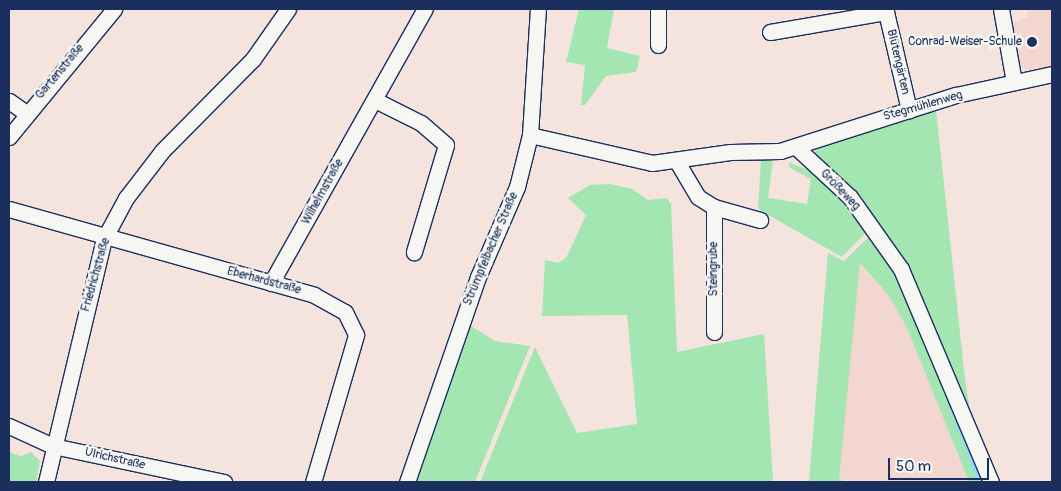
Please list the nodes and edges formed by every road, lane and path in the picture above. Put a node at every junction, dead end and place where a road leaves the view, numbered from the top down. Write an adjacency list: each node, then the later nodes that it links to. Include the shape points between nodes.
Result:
1 (114, 9): 15 (street, Gartenstraße)
2 (288, 9): 23 (street, Friedrichstraße, via 253,59 162,151 126,198)
3 (425, 9): 12 (street, Wilhelmstraße)
4 (538, 9): 16 (street, Strümpfelbacher Straße)
5 (658, 9): 9 (street)
6 (1001, 9): 11 (street)
7 (885, 10): 8 (street, Blütengärten); 14 (street, Blütengärten)
8 (770, 32)
9 (658, 45)
10 (1052, 74): 11 (street, Stegmühlenweg)
11 (1014, 82): 14 (street, Stegmühlenweg)
12 (375, 100): 24 (street, via 421,123 446,145); 25 (street, Wilhelmstraße)
13 (9, 101): 15 (street)
14 (909, 110): 18 (street, Stegmühlenweg)
15 (26, 113): 17 (street, Gartenstraße)
16 (530, 135): 19 (street, via 627,160); 32 (street, Strümpfelbacher Straße, via 517,187 478,277)
17 (9, 137)
18 (796, 148): 19 (street); 33 (street, Größeweg, via 850,197 901,269)
19 (676, 160): 20 (street, via 691,192)
20 (714, 207): 22 (street); 26 (street, Steingrube)
21 (9, 209): 23 (street, Eberhardstraße)
22 (760, 220)
23 (104, 239): 25 (street, Eberhardstraße); 28 (street, Friedrichstraße)
24 (414, 252)
25 (271, 283): 31 (street, Eberhardstraße, via 314,295 345,312 356,335)
26 (714, 332)
27 (9, 426): 28 (street, Ulrichstraße)
28 (53, 446): 29 (street, Friedrichstraße); 30 (street, Ulrichstraße)
29 (46, 482)
30 (224, 482)
31 (313, 482)
32 (407, 482)
33 (991, 482)

